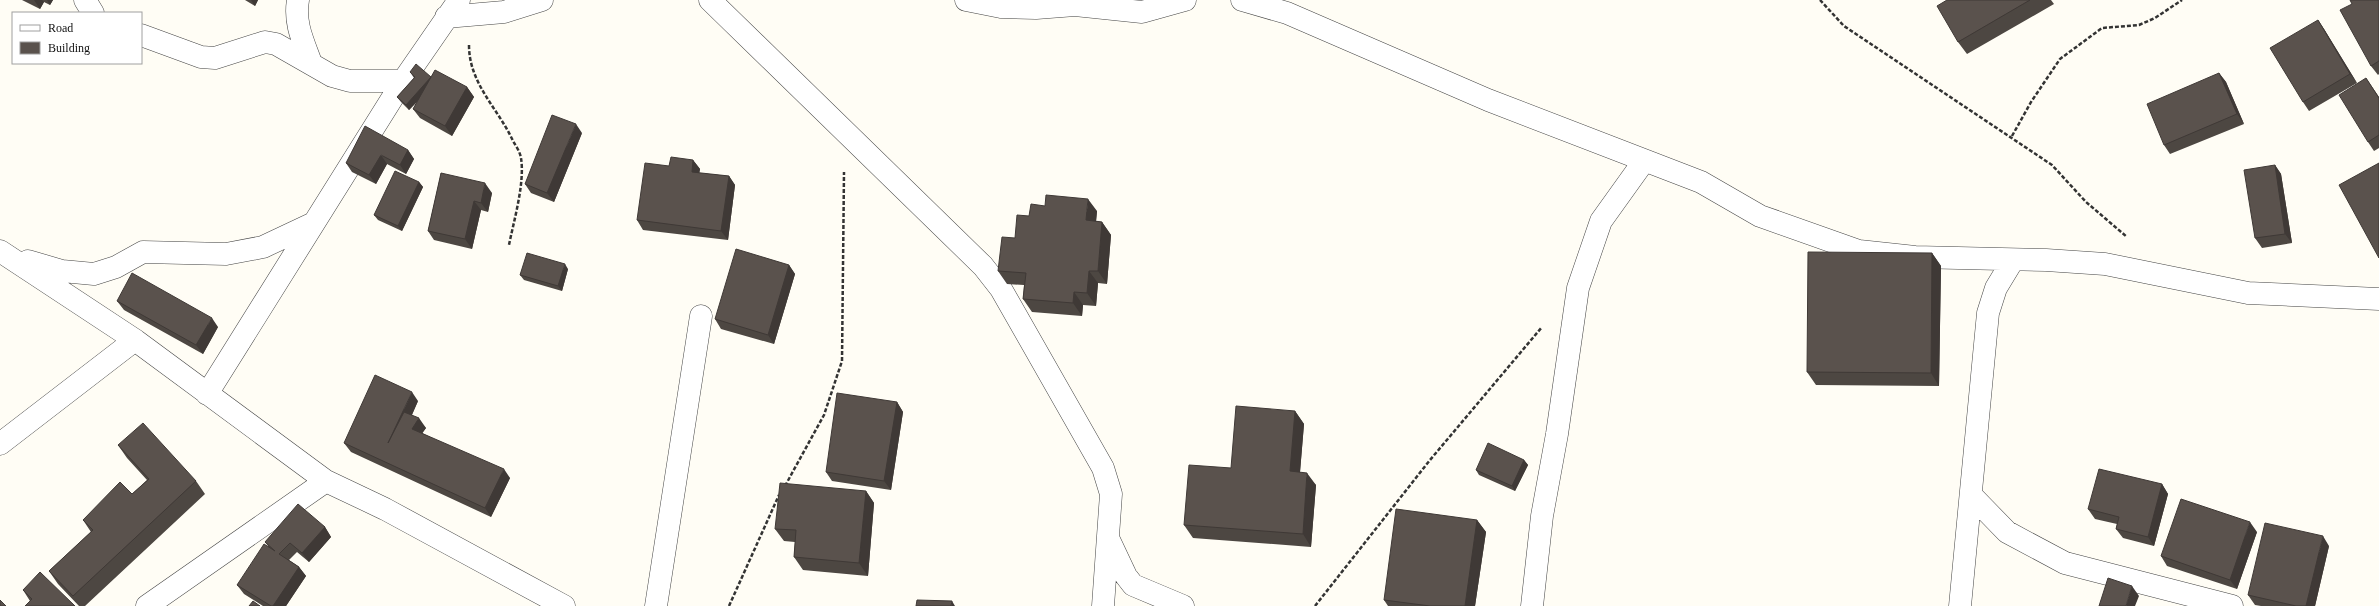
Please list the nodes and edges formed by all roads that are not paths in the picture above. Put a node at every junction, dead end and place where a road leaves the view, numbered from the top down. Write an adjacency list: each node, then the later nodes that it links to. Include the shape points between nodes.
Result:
1 (85, 0): 9 (street)
2 (298, 0): 11 (street, via 297,26)
3 (542, 0): 8 (street, via 504,12)
4 (710, 0): 24 (street, via 983,266 1001,289 1103,468 1111,494)
5 (966, 0): 6 (street, via 1001,7 1075,5 1142,12)
6 (1185, 0)
7 (1242, 0): 13 (street, via 1286,14 1488,100)
8 (464, 7): 12 (street, via 446,17)
9 (91, 12)
10 (142, 35): 11 (street, via 201,57 215,58 265,42 276,44)
11 (311, 63): 12 (street, via 332,76 350,81)
12 (403, 81): 14 (street)
13 (1644, 161): 16 (street, via 1702,182 1760,216 1859,250 1915,257); 30 (street, via 1601,220 1578,288 1557,434 1542,516)
14 (314, 223): 15 (street, via 263,247 226,254 143,252 116,267 94,274 62,271); 20 (street)
15 (4, 254): 19 (street)
16 (2014, 260): 17 (street, via 2104,264 2248,293); 23 (street, via 1996,288 1988,313)
17 (2379, 298)
18 (701, 316): 27 (street)
19 (135, 340): 20 (street); 21 (street)
20 (207, 394): 22 (street)
21 (0, 444)
22 (326, 481): 25 (street); 26 (street, via 385,509)
23 (1970, 496): 31 (street); 32 (street, via 2007,532 2066,563)
24 (1108, 538): 28 (street); 29 (street, via 1133,585)
25 (147, 606)
26 (564, 606)
27 (656, 606)
28 (1103, 606)
29 (1183, 606)
30 (1532, 606)
31 (1960, 606)
32 (2232, 606)

